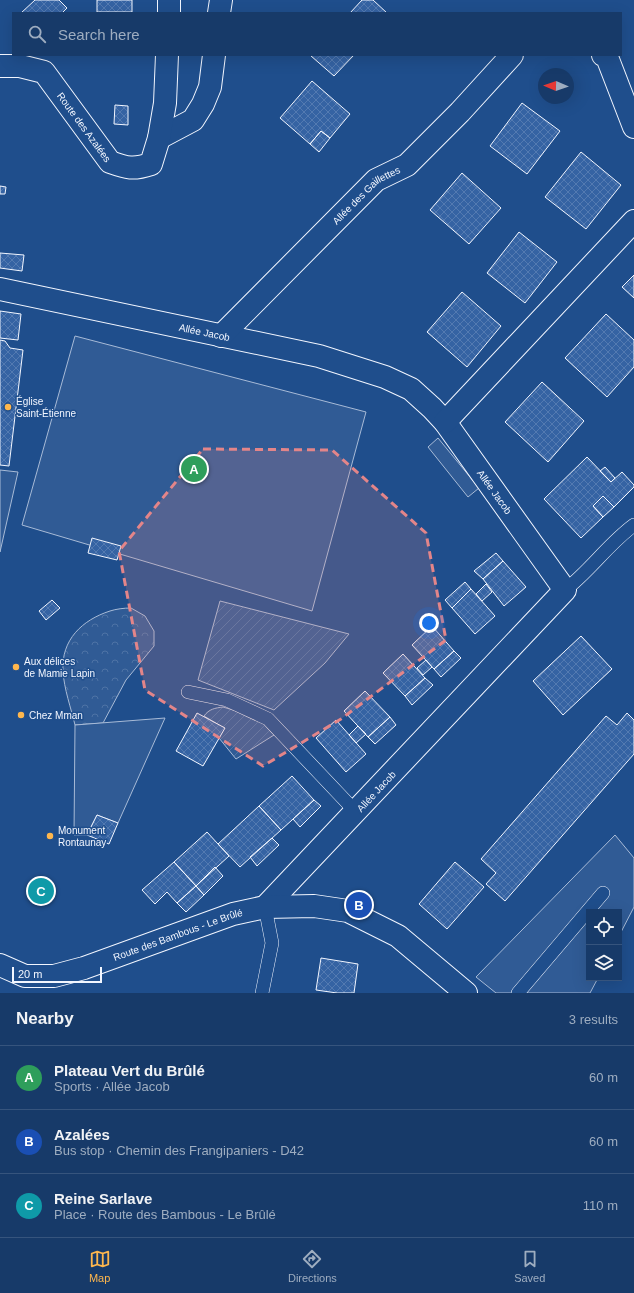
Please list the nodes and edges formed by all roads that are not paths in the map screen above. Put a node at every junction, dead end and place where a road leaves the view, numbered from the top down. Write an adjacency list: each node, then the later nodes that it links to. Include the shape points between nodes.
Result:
1 (170, 0): 3 (street)
2 (221, 0): 4 (street)
3 (169, 12)
4 (219, 12)
5 (167, 56): 11 (street, Route des Azalées, via 165,103)
6 (214, 56): 11 (street, via 210,87 193,120)
7 (511, 56): 14 (street, Allée des Gaillettes, via 407,165 376,180)
8 (605, 56): 10 (street)
9 (0, 66): 11 (street, Route des Azalées, via 20,66 44,72 110,162 136,168 151,164)
10 (634, 127)
11 (159, 138)
12 (634, 221): 15 (street)
13 (0, 289): 14 (street, Allée Jacob)
14 (220, 336): 15 (street, Allée Jacob, via 319,356 385,377 411,389)
15 (445, 422): 17 (street, Allée Jacob)
16 (634, 525): 17 (lane, via 624,532 576,582)
17 (564, 590): 19 (street, Allée Jacob)
18 (188, 692): 19 (lane, via 227,700 268,719)
19 (356, 812): 21 (street, Allée Jacob)
20 (603, 893): 25 (lane)
21 (265, 907): 22 (street, Route des Bambous - Le Brûlé, via 233,914 84,968 54,976 25,976); 23 (lane, via 272,943); 24 (street, Route des Bambous - Le Brûlé, via 314,906 348,911 398,936)
22 (0, 965)
23 (262, 993)
24 (466, 993)
25 (518, 993)

